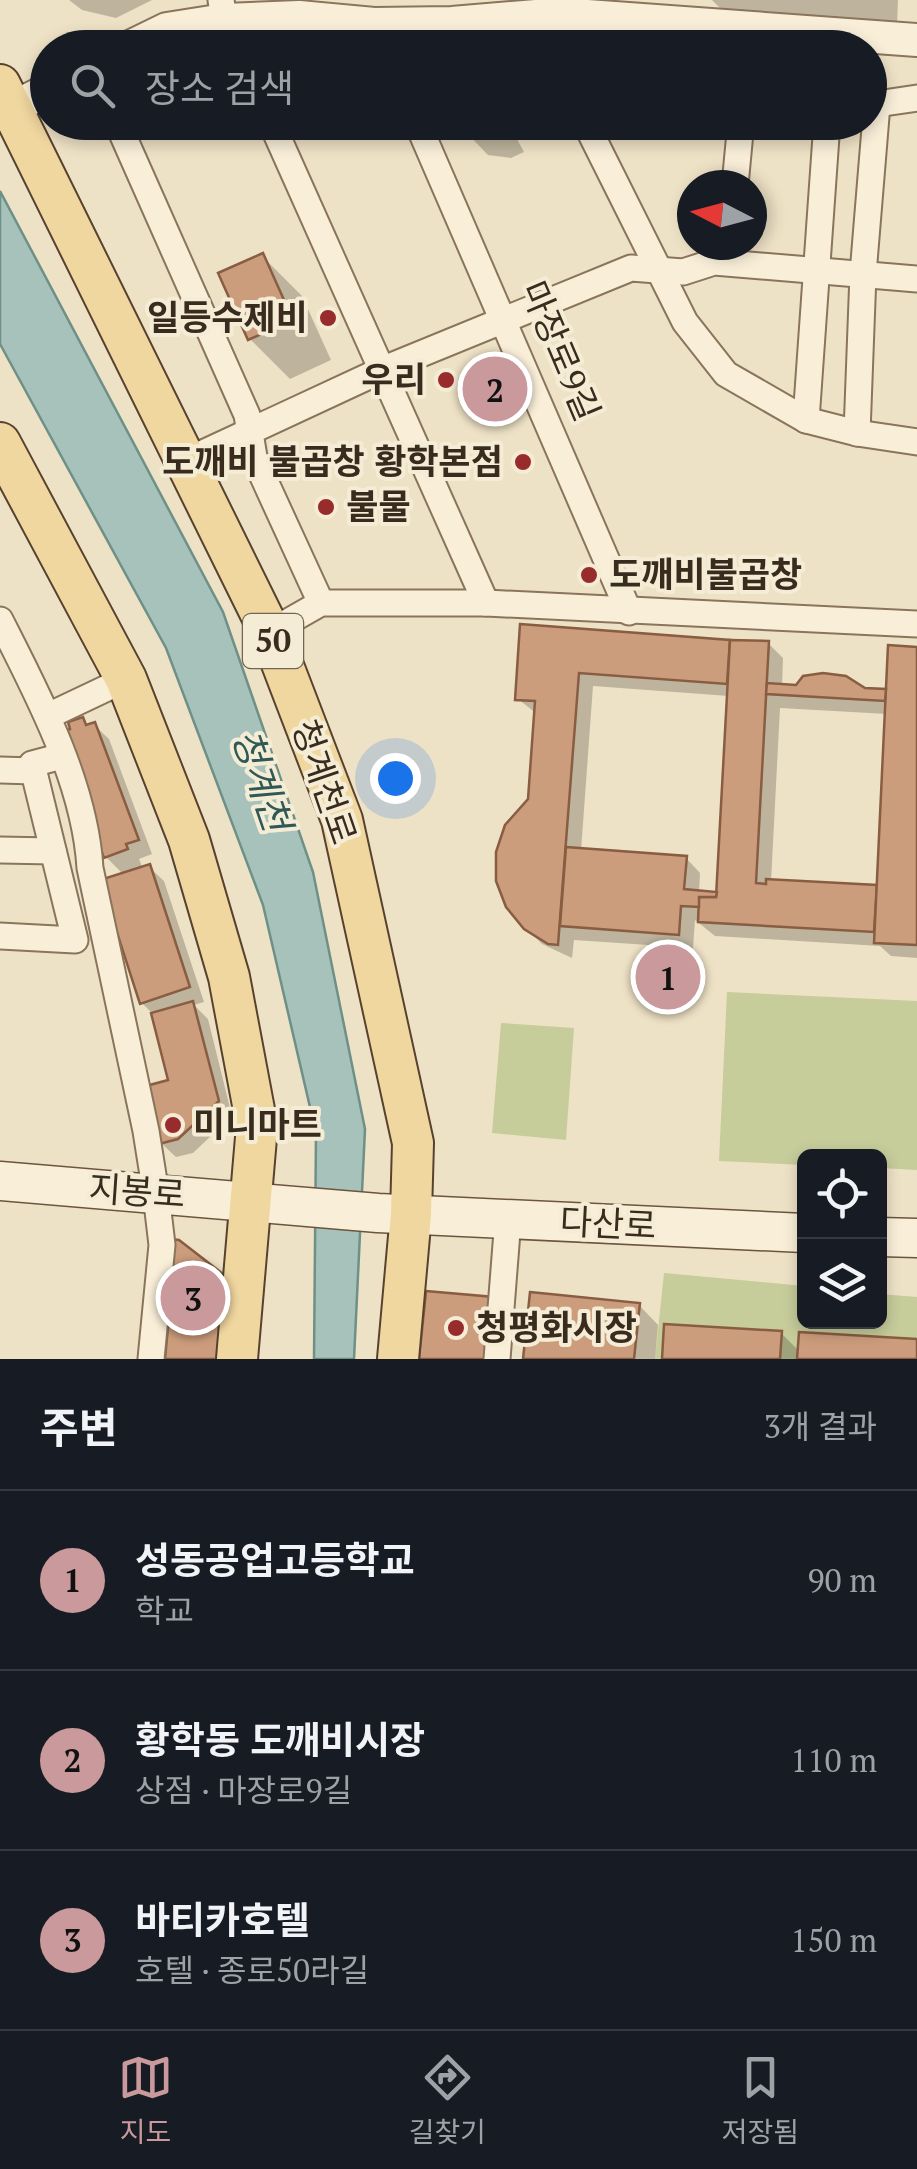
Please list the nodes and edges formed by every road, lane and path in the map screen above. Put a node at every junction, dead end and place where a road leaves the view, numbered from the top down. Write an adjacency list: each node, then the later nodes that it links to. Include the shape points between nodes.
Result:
1 (620, 9): 3 (street); 10 (street)
2 (456, 11): 3 (street); 7 (street)
3 (535, 16): 8 (street); 9 (street)
4 (227, 22): 5 (street); 6 (street, via 298,17)
5 (166, 30)
6 (354, 30)
7 (398, 30)
8 (541, 30)
9 (552, 30)
10 (821, 30)
11 (887, 37): 12 (street)
12 (917, 40)
13 (917, 98): 15 (street)
14 (15, 99): 16 (main road, 청계천로 / 50)
15 (887, 102)
16 (30, 131)
17 (34, 140): 39 (main road, 청계천로 / 50)
18 (125, 140): 35 (street)
19 (279, 140): 33 (street)
20 (425, 140): 32 (street, 마장로9길)
21 (594, 140): 28 (street)
22 (739, 140): 25 (street)
23 (826, 140): 29 (street)
24 (871, 140): 30 (street)
25 (736, 170)
26 (718, 260): 28 (street, via 683,272)
27 (761, 260): 29 (street)
28 (656, 268): 32 (street, via 631,268); 34 (street, via 684,322 726,374)
29 (817, 270): 30 (street); 34 (street)
30 (862, 274): 31 (street); 36 (street)
31 (917, 278)
32 (504, 322): 33 (street); 42 (street, 마장로9길)
33 (384, 368): 35 (street); 41 (street)
34 (806, 420): 36 (street)
35 (250, 431): 39 (street); 40 (street, via 254,457)
36 (857, 432): 37 (street)
37 (917, 442)
38 (0, 443): 47 (main road)
39 (186, 460): 45 (main road, 청계천로 / 50)
40 (321, 603): 41 (street); 45 (street)
41 (486, 603): 42 (street)
42 (629, 612): 44 (street)
43 (0, 620): 46 (street)
44 (917, 624)
45 (270, 632): 58 (main road, 청계천로 / 50, via 342,820 414,1144)
46 (12, 667): 48 (street)
47 (126, 680): 48 (street); 57 (main road, via 189,840 230,977 257,1126)
48 (48, 716): 49 (street)
49 (62, 756): 51 (street, via 32,764); 56 (street, via 88,839)
50 (0, 770): 51 (street)
51 (34, 771): 53 (street)
52 (0, 850): 53 (street)
53 (54, 851): 54 (street, via 75,940)
54 (0, 936)
55 (0, 1182): 56 (main road, 지봉로)
56 (156, 1194): 57 (main road, 지봉로); 63 (street, via 162,1245)
57 (261, 1202): 58 (main road, 지봉로); 64 (main road)
58 (395, 1214): 59 (main road, 다산로); 65 (main road, 청계천로 / 50)
59 (508, 1220): 60 (main road, 다산로); 66 (street)
60 (797, 1233)
61 (887, 1236): 62 (main road)
62 (917, 1238)
63 (151, 1359)
64 (237, 1359)
65 (398, 1359)
66 (497, 1359)

